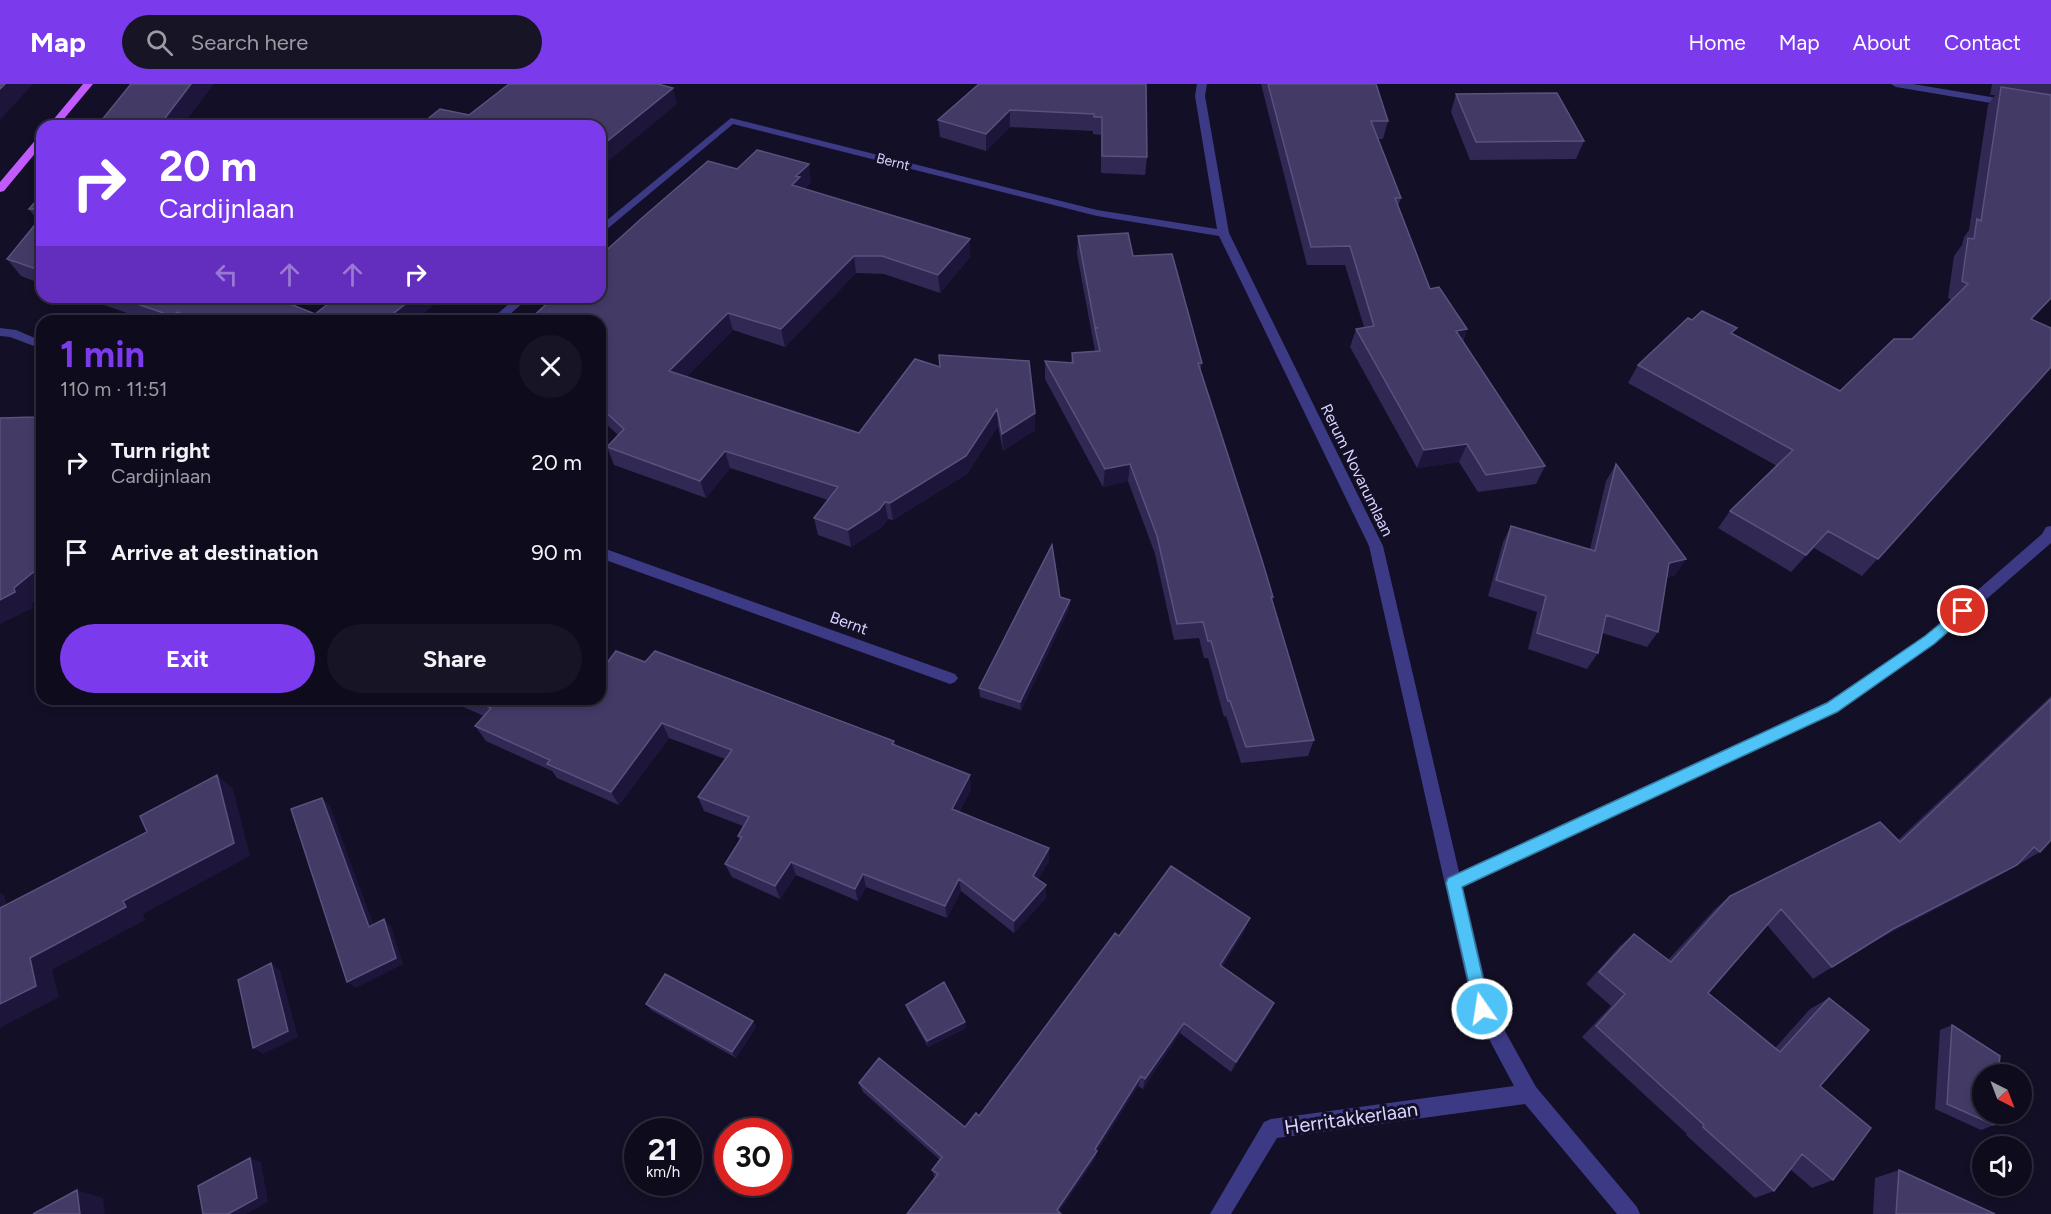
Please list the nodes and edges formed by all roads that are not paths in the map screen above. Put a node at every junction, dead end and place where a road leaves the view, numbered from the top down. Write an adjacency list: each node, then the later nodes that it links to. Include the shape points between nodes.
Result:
1 (88, 84): 5 (main road)
2 (1202, 84): 9 (street, Rerum Novarumlaan, via 1200,96)
3 (1896, 84): 4 (street)
4 (2051, 110)
5 (58, 120)
6 (36, 146): 7 (main road)
7 (0, 189)
8 (606, 227): 9 (street, Bernt, via 731,121 1097,213)
9 (1223, 233): 17 (street, Rerum Novarumlaan, via 1376,546)
10 (517, 303): 11 (street)
11 (502, 315)
12 (0, 333): 13 (street, via 12,333)
13 (36, 343)
14 (2051, 531): 17 (street, via 1930,640 1832,707)
15 (606, 554): 16 (street, Bernt)
16 (950, 678)
17 (1453, 883): 18 (street, via 1482,1009)
18 (1528, 1094): 19 (street, Herritakkerlaan, via 1271,1130); 20 (street)
19 (1220, 1214)
20 (1630, 1214)

